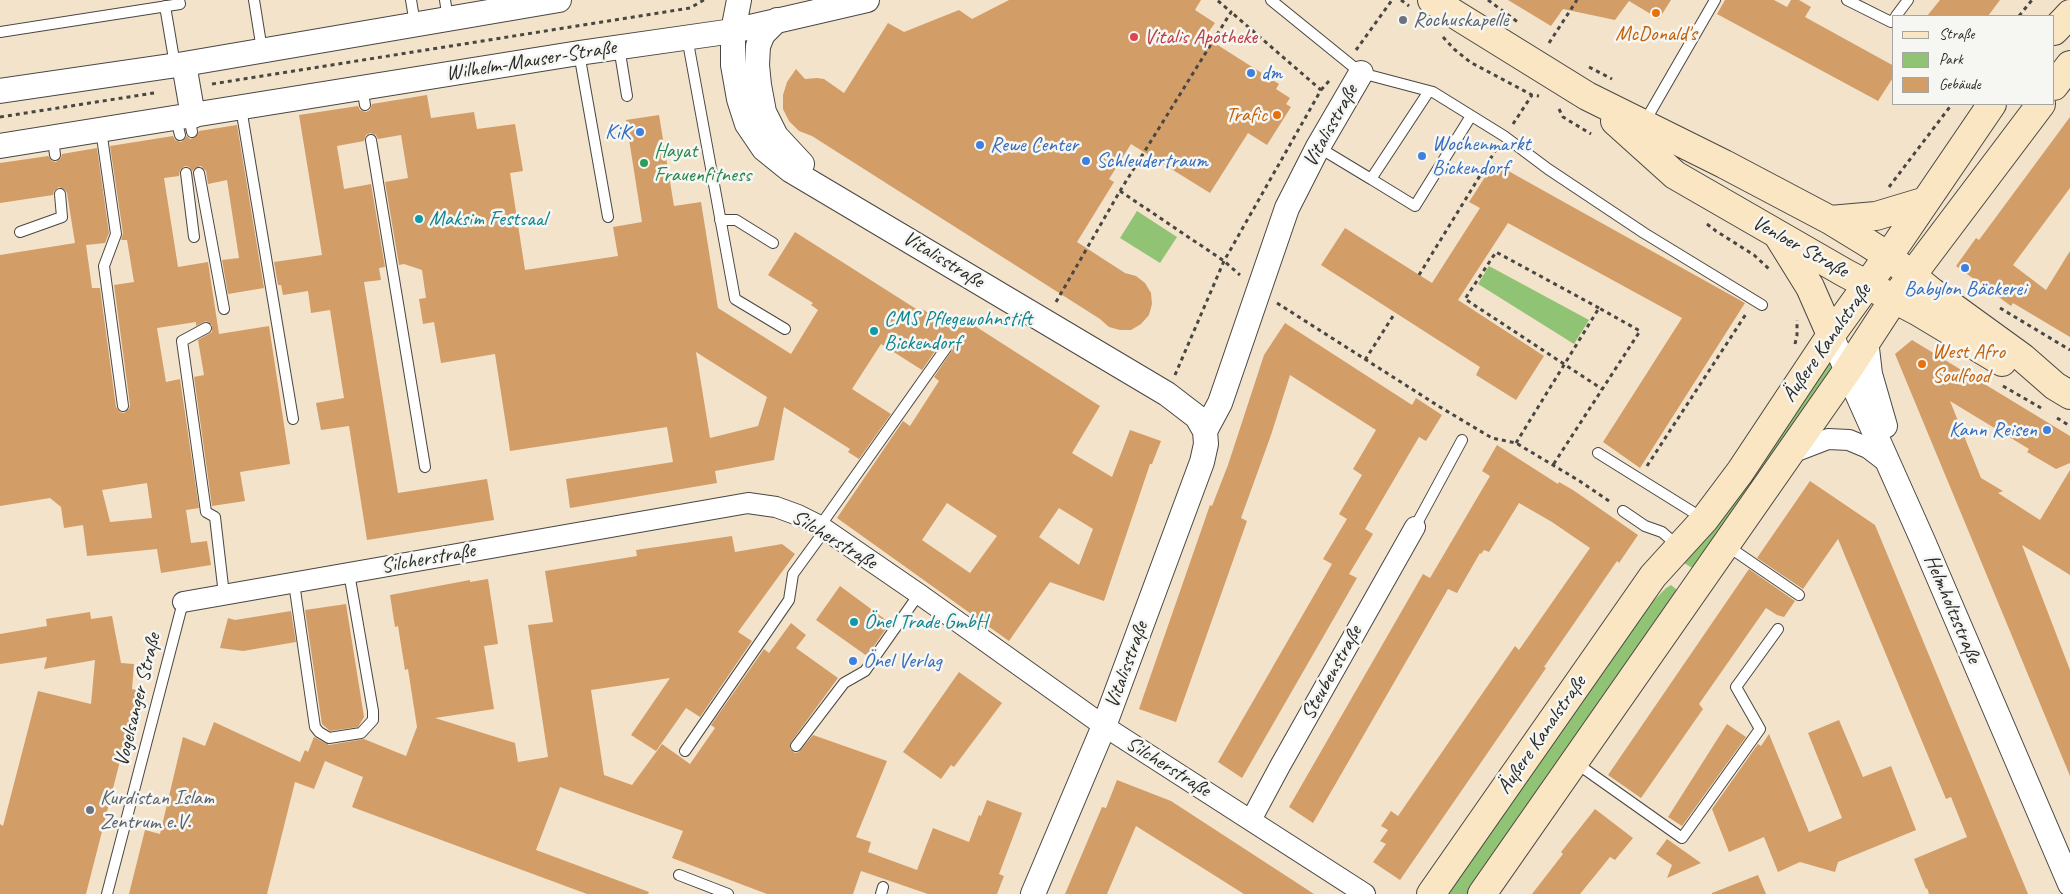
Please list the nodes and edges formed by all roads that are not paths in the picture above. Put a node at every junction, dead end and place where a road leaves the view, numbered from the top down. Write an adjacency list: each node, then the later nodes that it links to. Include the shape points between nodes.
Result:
1 (179, 0): 12 (lane, via 180,4)
2 (254, 0): 24 (lane)
3 (411, 0): 18 (lane)
4 (559, 0): 13 (street)
5 (739, 0): 20 (street, Vitalisstraße)
6 (868, 0): 16 (street, Wilhelm-Mauser-Straße)
7 (1271, 0): 28 (lane)
8 (1432, 0): 33 (main road, Venloer Straße)
9 (1715, 0): 39 (lane)
10 (1847, 0): 17 (lane)
11 (1908, 0): 15 (lane)
12 (165, 6): 21 (lane); 26 (lane)
13 (446, 9): 18 (street)
14 (2070, 14): 19 (main road)
15 (1897, 15)
16 (777, 20): 20 (street, Wilhelm-Mauser-Straße); 47 (street, Vitalisstraße, via 763,34 758,46 764,112 776,136)
17 (1892, 21)
18 (415, 24): 24 (street)
19 (2055, 30)
20 (733, 31): 22 (street, Wilhelm-Mauser-Straße); 47 (street, Vitalisstraße, via 733,65 747,124 764,149 790,170)
21 (0, 32)
22 (687, 37): 23 (street, Wilhelm-Mauser-Straße); 51 (lane)
23 (620, 47): 25 (street, Wilhelm-Mauser-Straße); 32 (lane)
24 (262, 50): 26 (street)
25 (579, 52): 36 (street, Wilhelm-Mauser-Straße, via 364,96); 50 (lane)
26 (180, 64): 30 (street); 38 (street, via 188,88)
27 (2070, 65): 29 (main road)
28 (1354, 68): 31 (lane); 43 (street, Vitalisstraße)
29 (2055, 85)
30 (0, 91)
31 (1428, 91): 37 (lane); 46 (lane)
32 (627, 96)
33 (1587, 96): 39 (main road, Venloer Straße); 54 (main road, Venloer Straße, via 1675,175)
34 (1991, 105): 49 (main road, Äußere Kanalstraße)
35 (2034, 107): 58 (main road, Äußere Kanalstraße)
36 (241, 108): 38 (street, Wilhelm-Mauser-Straße); 71 (lane)
37 (1471, 116): 46 (lane, via 1416,206); 61 (lane, via 1644,233)
38 (186, 124): 40 (street, Wilhelm-Mauser-Straße)
39 (1643, 125): 52 (main road, Venloer Straße)
40 (101, 130): 42 (street, Wilhelm-Mauser-Straße, via 54,146); 70 (lane, via 116,234 104,266)
41 (371, 140): 77 (lane)
42 (0, 146)
43 (1318, 147): 46 (lane); 72 (street, Vitalisstraße, via 1287,208 1220,403)
44 (186, 173): 55 (lane)
45 (199, 173): 62 (lane)
46 (1371, 179)
47 (827, 190): 72 (street, Vitalisstraße, via 1167,394 1197,417)
48 (60, 194): 53 (lane, via 62,217)
49 (1926, 202): 52 (main road, via 1876,216); 57 (main road, Äußere Kanalstraße)
50 (608, 217)
51 (720, 220): 56 (lane, via 736,220); 64 (lane, via 735,299)
52 (1830, 220): 57 (main road, Venloer Straße)
53 (20, 232)
54 (1776, 234): 59 (main road, Venloer Straße); 65 (main road, via 1810,287)
55 (194, 237)
56 (773, 243)
57 (1888, 256): 58 (main road, Venloer Straße); 59 (main road, Äußere Kanalstraße)
58 (1911, 275): 60 (main road, Äußere Kanalstraße); 69 (main road, Venloer Straße)
59 (1868, 285): 60 (main road, Venloer Straße); 65 (main road, Äußere Kanalstraße)
60 (1894, 299): 66 (main road, Äußere Kanalstraße); 69 (main road, Venloer Straße, via 2016,371)
61 (1759, 303)
62 (224, 309)
63 (206, 328): 88 (lane, via 182,341 206,512 215,517)
64 (786, 329)
65 (1831, 335): 68 (street, Helmholtzstraße); 79 (main road, Äußere Kanalstraße, via 1740,472)
66 (1866, 340): 68 (main road, Äußere Kanalstraße); 76 (street, via 1870,374 1889,439)
67 (946, 348): 81 (lane)
68 (1847, 371): 75 (main road, Äußere Kanalstraße); 76 (street, Helmholtzstraße)
69 (2063, 390)
70 (123, 406)
71 (293, 419)
72 (1206, 431): 93 (street, Vitalisstraße, via 1202,462)
73 (1462, 440): 80 (lane)
74 (1598, 453): 79 (lane)
75 (1789, 454): 76 (street, via 1828,439 1849,440 1868,448); 82 (main road, Äußere Kanalstraße)
76 (1889, 464): 99 (street, Helmholtzstraße)
77 (425, 467)
78 (1623, 511): 83 (lane, via 1645,526 1662,532)
79 (1704, 520): 83 (main road, Äußere Kanalstraße)
80 (1415, 527): 97 (street, Steubenstraße)
81 (822, 528): 84 (street, Silcherstraße, via 776,507 748,504); 87 (street, Silcherstraße); 95 (lane, via 793,574 789,600)
82 (1725, 544): 89 (lane); 90 (main road, Äußere Kanalstraße)
83 (1679, 547): 85 (main road, Äußere Kanalstraße)
84 (349, 573): 86 (street, Silcherstraße); 86 (lane, via 373,711 373,720 360,733 329,738 316,727)
85 (1653, 576): 90 (main road, via 1669,576 1678,580 1685,587); 104 (main road, Äußere Kanalstraße)
86 (294, 583): 88 (street, Silcherstraße)
87 (919, 594): 93 (street, Silcherstraße); 94 (lane, via 865,671 844,683)
88 (224, 595): 91 (street, Silcherstraße)
89 (1799, 595)
90 (1687, 599): 96 (main road, Äußere Kanalstraße)
91 (183, 602): 100 (lane, Vogelsanger Straße)
92 (1778, 629): 96 (lane, via 1736,687 1760,729 1682,838)
93 (1104, 726): 97 (street, Silcherstraße); 102 (street, Vitalisstraße)
94 (796, 746)
95 (685, 751)
96 (1575, 763): 105 (main road, Äußere Kanalstraße)
97 (1251, 820): 103 (street, Silcherstraße)
98 (679, 875): 101 (lane)
99 (2070, 884)
100 (107, 894)
101 (728, 894)
102 (1033, 894)
103 (1365, 894)
104 (1431, 894)
105 (1482, 894)

